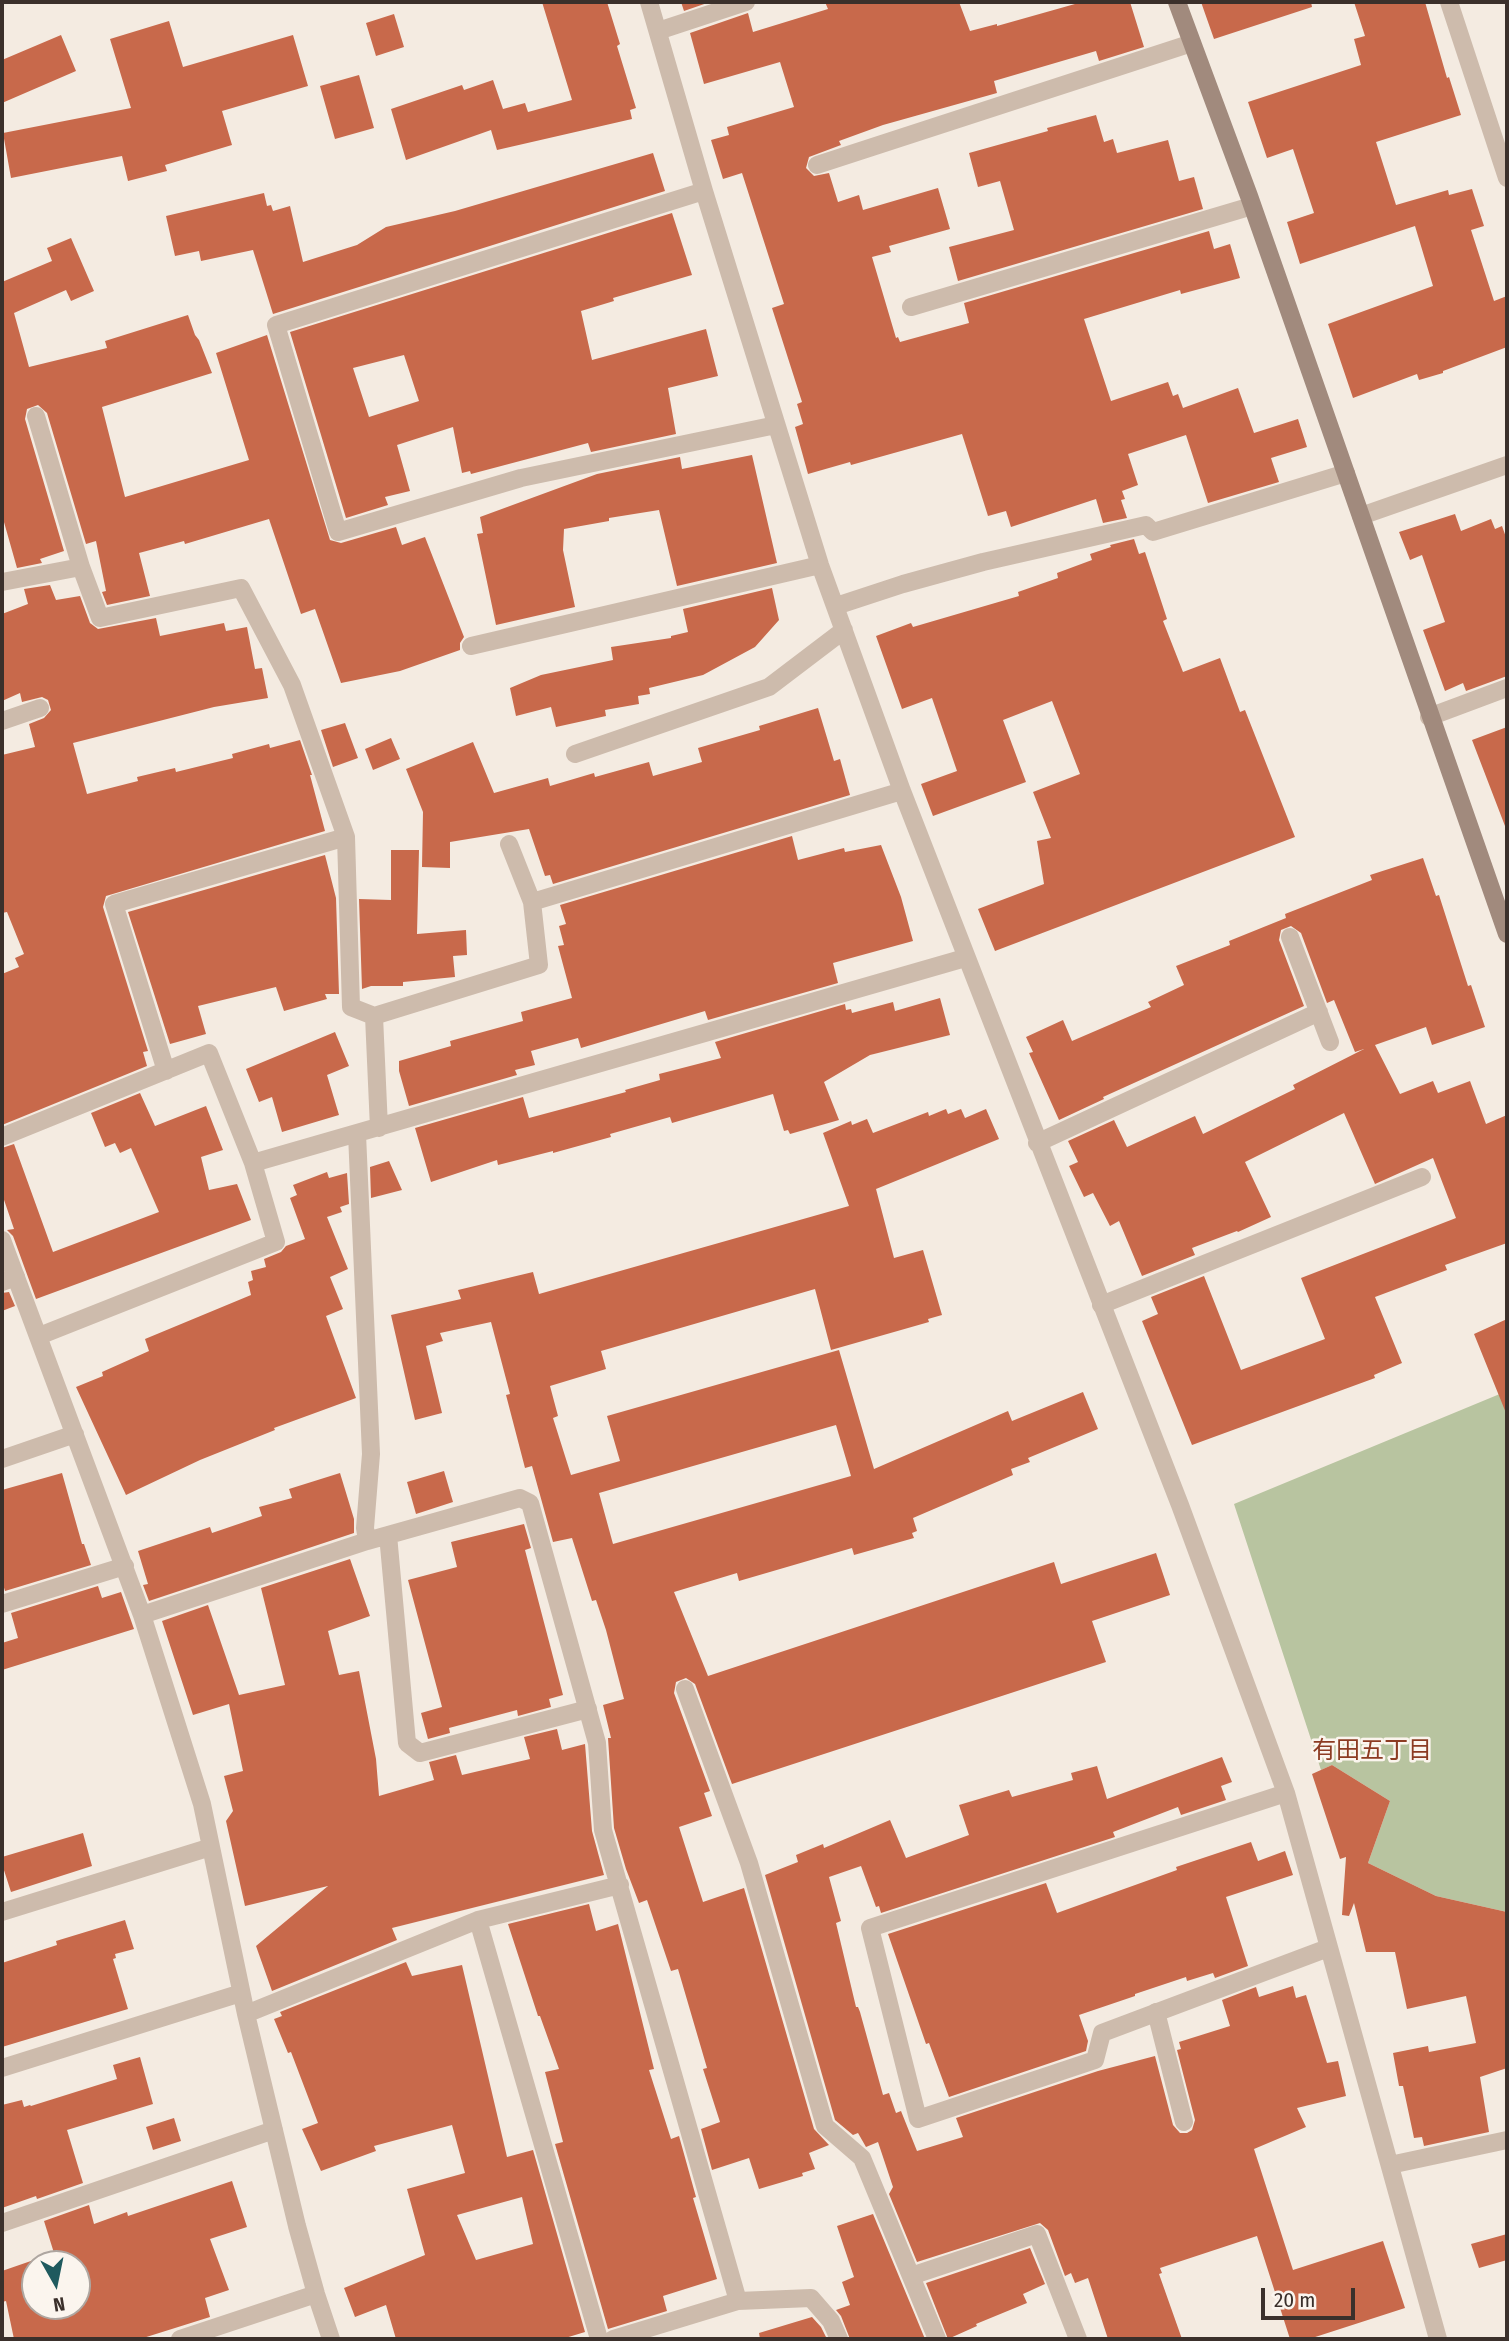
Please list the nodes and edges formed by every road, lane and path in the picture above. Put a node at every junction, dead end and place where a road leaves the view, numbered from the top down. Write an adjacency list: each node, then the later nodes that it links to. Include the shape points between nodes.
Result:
1 (649, 2): 5 (street)
2 (746, 2): 5 (street)
3 (1177, 2): 6 (street)
4 (1449, 2): 8 (street)
5 (659, 31): 9 (street)
6 (1192, 43): 7 (street); 10 (street)
7 (817, 165)
8 (1507, 178)
9 (704, 191): 13 (street); 13 (street, via 276,325 338,531 521,478)
10 (1252, 206): 11 (street); 15 (street)
11 (911, 307)
12 (36, 416): 18 (street)
13 (776, 425): 17 (street)
14 (1507, 465): 16 (street)
15 (1346, 473): 16 (street); 20 (street, via 1153,532 1146,525 983,562)
16 (1361, 516): 25 (street)
17 (820, 565): 20 (street); 22 (street)
18 (81, 566): 19 (street); 29 (street, via 100,618 241,588 292,685)
19 (2, 582)
20 (836, 606): 21 (street)
21 (844, 630): 27 (street, via 769,687); 28 (street)
22 (471, 646)
23 (1507, 688): 25 (street)
24 (40, 708): 26 (street)
25 (1430, 717): 32 (street)
26 (2, 721)
27 (575, 754)
28 (902, 792): 31 (street); 34 (street)
29 (346, 837): 36 (street, via 351,1007); 38 (street, via 114,904)
30 (509, 844): 31 (street)
31 (532, 902): 36 (street, via 539,965)
32 (1506, 925)
33 (1290, 937): 35 (street)
34 (965, 958): 39 (street); 42 (street)
35 (1319, 1012): 37 (street); 42 (street)
36 (374, 1016): 39 (street)
37 (1330, 1042)
38 (166, 1071): 41 (street); 43 (street, via 209,1054)
39 (379, 1128): 40 (street)
40 (357, 1134): 43 (street); 52 (street, via 371,1454)
41 (2, 1137)
42 (1037, 1143): 47 (street)
43 (253, 1163): 48 (street, via 276,1242)
44 (1422, 1177): 47 (street)
45 (2, 1240): 46 (street)
46 (9, 1280): 48 (street)
47 (1101, 1305): 58 (street)
48 (39, 1336): 49 (street)
49 (75, 1434): 50 (street); 53 (street)
50 (2, 1459)
51 (388, 1535): 52 (street); 57 (street, via 520,1498 530,1503); 57 (street, via 407,1743 420,1753)
52 (367, 1541): 55 (street)
53 (125, 1566): 54 (street); 55 (street)
54 (2, 1604)
55 (142, 1615): 59 (street, via 202,1804)
56 (685, 1689): 73 (street, via 749,1863 825,2126 862,2158)
57 (588, 1709): 60 (street, via 597,1743 603,1830)
58 (1286, 1793): 63 (street); 65 (street, via 870,1928 918,2119 1095,2060 1102,2033)
59 (211, 1847): 61 (street); 64 (street)
60 (620, 1885): 62 (street); 75 (street)
61 (2, 1912)
62 (478, 1920): 66 (street); 78 (street)
63 (1328, 1948): 65 (street); 71 (street)
64 (242, 1993): 66 (street); 67 (street)
65 (1156, 2012): 68 (street)
66 (246, 2014): 69 (street)
67 (2, 2068)
68 (1184, 2122)
69 (274, 2130): 72 (street); 74 (street)
70 (1507, 2140): 71 (street)
71 (1390, 2165): 83 (street)
72 (2, 2223)
73 (911, 2276): 81 (street); 82 (street, via 1037,2234)
74 (316, 2294): 76 (street); 77 (street)
75 (738, 2301): 79 (street); 80 (street, via 811,2298 831,2321)
76 (180, 2339)
77 (331, 2339)
78 (599, 2339)
79 (613, 2339)
80 (839, 2339)
81 (937, 2339)
82 (1078, 2339)
83 (1438, 2339)

